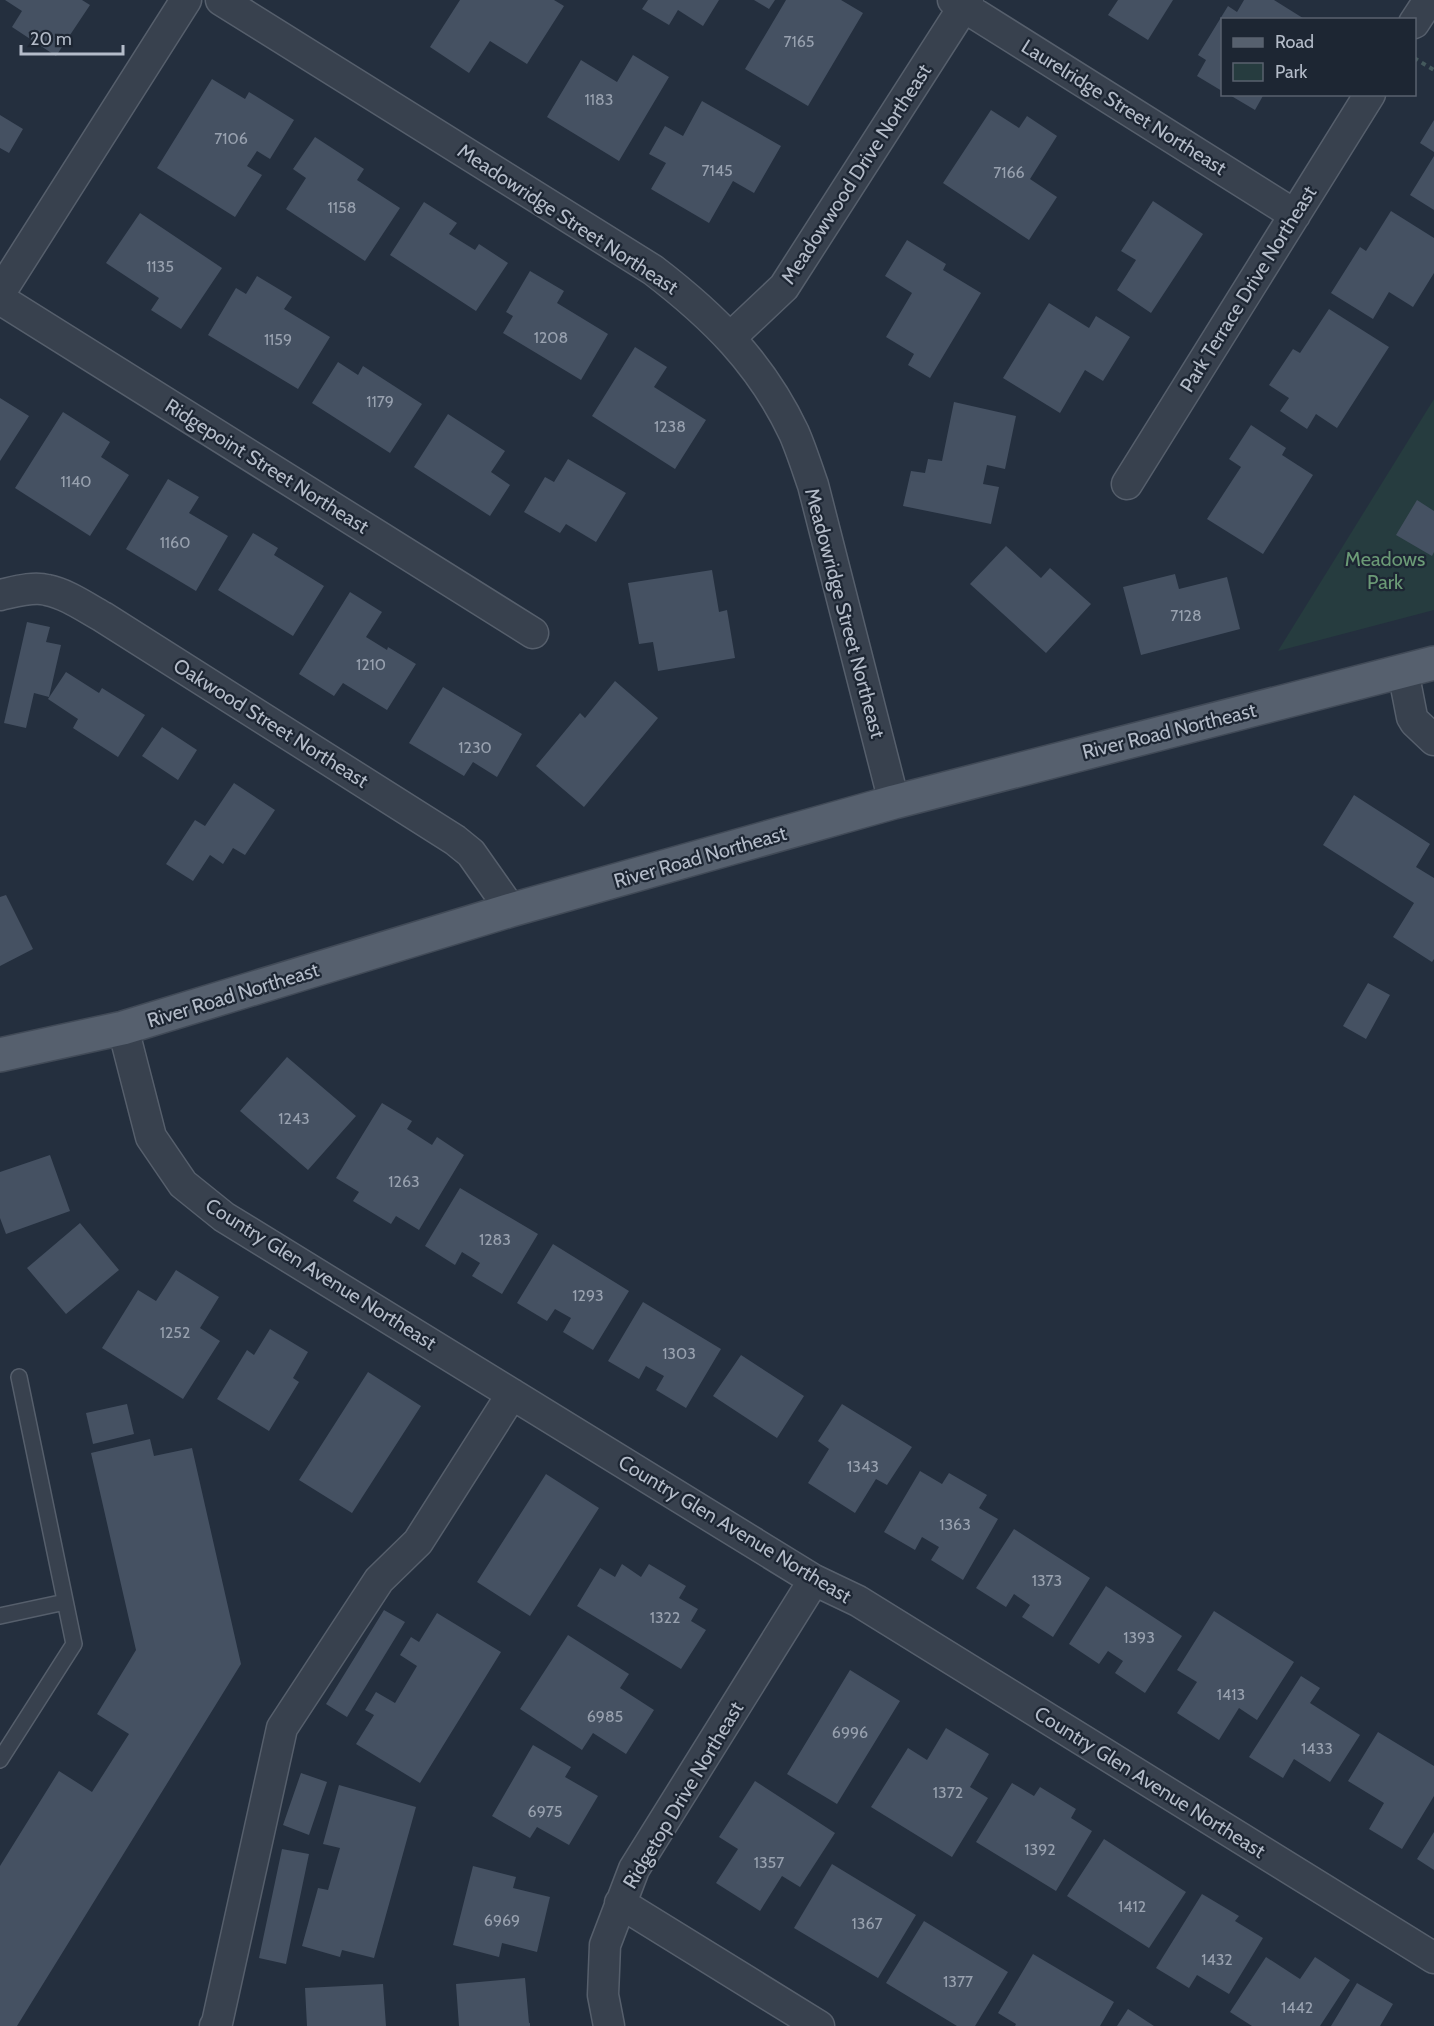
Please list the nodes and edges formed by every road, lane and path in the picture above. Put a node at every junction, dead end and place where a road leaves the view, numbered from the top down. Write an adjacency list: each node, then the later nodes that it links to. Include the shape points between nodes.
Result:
1 (186, 0): 10 (street)
2 (221, 0): 12 (street, Meadowridge Street Northeast, via 653,270)
3 (1429, 0): 5 (street)
4 (961, 2): 9 (street, Laurelridge Street Northeast); 12 (street, Meadowwood Drive Northeast, via 784,286)
5 (1416, 20)
6 (1416, 59): 7 (path)
7 (1434, 70)
8 (1369, 96): 9 (street, Park Terrace Drive Northeast)
9 (1295, 215): 13 (street, Park Terrace Drive Northeast)
10 (0, 293)
11 (0, 299): 15 (street, Ridgepoint Street Northeast)
12 (730, 337): 19 (street, Meadowridge Street Northeast, via 776,399 813,485)
13 (1127, 484)
14 (0, 595): 20 (street, Oakwood Street Northeast, via 45,589 103,617 455,840 471,853)
15 (533, 633)
16 (1434, 663): 17 (main road, River Road Northeast)
17 (1403, 671): 18 (street, via 1412,717); 19 (main road, River Road Northeast)
18 (1434, 740)
19 (894, 802): 20 (main road, River Road Northeast)
20 (510, 910): 21 (main road, River Road Northeast)
21 (123, 1028): 22 (main road, River Road Northeast); 24 (street, Country Glen Avenue Northeast, via 151,1137 183,1184 224,1217)
22 (0, 1055)
23 (19, 1377): 26 (lane)
24 (512, 1394): 25 (street, Country Glen Avenue Northeast); 31 (street, via 418,1542 379,1580 282,1728)
25 (814, 1580): 29 (street, Ridgetop Drive Northeast, via 634,1869); 30 (street, Country Glen Avenue Northeast, via 858,1601)
26 (65, 1602): 27 (lane); 28 (lane, via 74,1644)
27 (0, 1616)
28 (0, 1761)
29 (620, 1903): 32 (street, Ridgetop Drive Northeast, via 605,1945 603,1995); 33 (street)
30 (1434, 1958)
31 (214, 2026)
32 (609, 2026)
33 (819, 2026)

